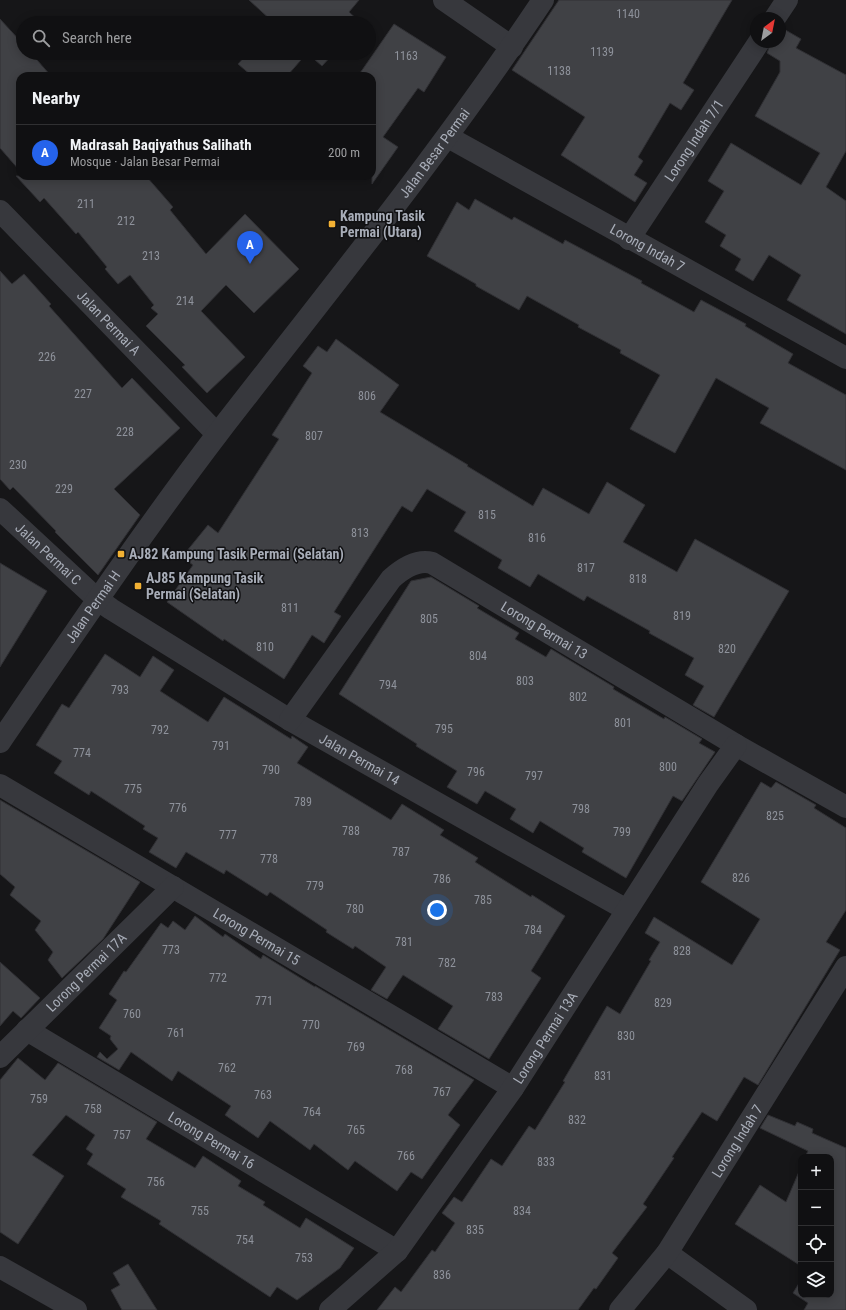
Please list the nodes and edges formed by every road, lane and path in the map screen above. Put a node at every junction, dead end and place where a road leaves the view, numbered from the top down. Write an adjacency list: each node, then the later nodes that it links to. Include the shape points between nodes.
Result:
1 (444, 0): 5 (street)
2 (543, 0): 5 (street, Jalan Besar Permai)
3 (787, 0): 4 (street)
4 (779, 12)
5 (512, 47): 7 (street, Jalan Besar Permai)
6 (755, 48): 9 (street, Lorong Indah 7/1)
7 (448, 137): 9 (street, Lorong Indah 7); 11 (street, Jalan Besar Permai)
8 (0, 211): 11 (street, Jalan Permai A)
9 (629, 239): 10 (street, Lorong Indah 7)
10 (846, 358)
11 (217, 434): 13 (street, Jalan Permai H)
12 (0, 509): 13 (street, Jalan Permai C)
13 (96, 600): 14 (street, Jalan Permai 14); 15 (street, Jalan Permai H)
14 (290, 720): 16 (street, Lorong Permai 13, via 390,579 405,569 427,562); 20 (street, Jalan Permai 14)
15 (0, 742)
16 (736, 745): 18 (street, Lorong Permai 13); 20 (street, Lorong Permai 13A)
17 (0, 785): 19 (street, Lorong Permai 15)
18 (846, 807)
19 (173, 887): 22 (street, Lorong Permai 17A); 24 (street, Lorong Permai 15)
20 (627, 910): 24 (street, Lorong Permai 13A)
21 (846, 967): 26 (street, Lorong Indah 7)
22 (27, 1030): 23 (street, Lorong Permai 17A); 25 (street, Lorong Permai 16)
23 (0, 1057)
24 (513, 1088): 25 (street, Lorong Permai 13A)
25 (397, 1251): 29 (street, Lorong Permai 13A)
26 (667, 1253): 30 (street, Lorong Indah 7); 31 (street)
27 (0, 1267): 28 (street)
28 (76, 1310)
29 (330, 1310)
30 (620, 1310)
31 (746, 1310)

